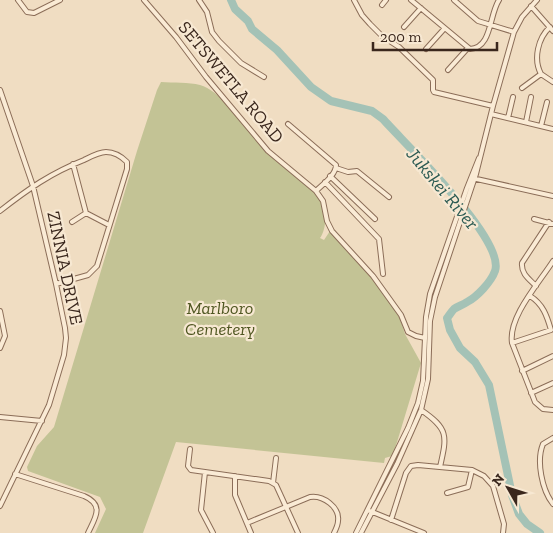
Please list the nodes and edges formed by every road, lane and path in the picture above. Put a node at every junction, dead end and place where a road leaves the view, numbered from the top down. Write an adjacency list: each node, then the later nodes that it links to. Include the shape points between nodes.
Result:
1 (18, 0): 2 (street, via 27,12 34,14)
2 (60, 0)
3 (199, 0): 23 (street, via 219,42 241,63)
4 (354, 0): 30 (street, via 370,24 433,80 434,92)
5 (386, 0): 11 (street)
6 (412, 0): 13 (street)
7 (454, 0): 14 (street)
8 (499, 0): 14 (street)
9 (537, 0): 12 (street)
10 (147, 1): 44 (street, SETSWETLA ROAD, via 268,151)
11 (382, 5)
12 (531, 6): 17 (street); 18 (street)
13 (421, 8): 15 (street); 16 (street)
14 (489, 26): 18 (street); 20 (street, via 482,44 476,49)
15 (404, 27)
16 (444, 29): 19 (street); 20 (street)
17 (552, 29): 22 (street, via 542,36 538,49)
18 (514, 32): 30 (street)
19 (426, 49)
20 (467, 49): 21 (street)
21 (448, 70)
22 (541, 74): 24 (street); 25 (street)
23 (264, 77)
24 (553, 82)
25 (522, 88)
26 (0, 90): 42 (street, ZINNIA DRIVE)
27 (513, 97): 32 (street)
28 (532, 97): 33 (street)
29 (547, 102): 35 (street)
30 (493, 106): 31 (street)
31 (491, 114): 32 (street); 40 (street)
32 (508, 118): 33 (street)
33 (526, 122): 35 (street)
34 (288, 124): 38 (street)
35 (541, 126): 36 (street)
36 (553, 129)
37 (73, 164): 42 (street); 48 (street); 53 (street, via 106,152 127,162)
38 (336, 168): 39 (street); 45 (street, via 357,171)
39 (330, 176): 41 (street); 49 (street)
40 (472, 178): 43 (street); 46 (street)
41 (325, 182): 44 (street); 56 (street, via 379,239)
42 (33, 186): 47 (street); 59 (street, ZINNIA DRIVE)
43 (469, 189): 57 (street); 58 (street)
44 (316, 191): 64 (street, SETSWETLA ROAD, via 323,201 332,231 373,276 399,312 408,332)
45 (389, 196)
46 (553, 196)
47 (0, 211)
48 (86, 213): 51 (street); 53 (street)
49 (375, 219)
50 (534, 220): 52 (street)
51 (72, 222)
52 (551, 223): 60 (street, via 522,263 523,272)
53 (109, 226): 59 (street, via 95,269 88,275)
54 (553, 261): 55 (street)
55 (551, 268): 60 (street)
56 (383, 274)
57 (435, 280): 58 (street); 64 (street, via 428,304)
58 (440, 282): 71 (street, via 433,306 428,379)
59 (56, 284): 74 (street, ZINNIA DRIVE, via 65,328 65,347)
60 (536, 286): 61 (street)
61 (530, 296): 63 (street, via 542,306); 65 (street, via 514,322)
62 (0, 310): 66 (street, via 5,336)
63 (552, 330): 65 (street)
64 (425, 338): 88 (street, via 423,381 418,404)
65 (512, 344): 68 (street)
66 (0, 348)
67 (553, 356): 68 (street)
68 (522, 371): 70 (street)
69 (553, 383): 70 (street)
70 (531, 393): 72 (street, via 538,406)
71 (421, 410): 78 (street, via 435,419 444,432); 88 (street)
72 (553, 410)
73 (0, 416): 74 (street)
74 (42, 421): 81 (street, ZINNIA DRIVE)
75 (553, 438): 85 (street, via 543,444 541,459 543,486)
76 (190, 449): 80 (street, via 189,468)
77 (276, 458): 83 (street)
78 (440, 467): 79 (street); 89 (street, via 411,466)
79 (472, 470): 84 (street, via 468,487); 99 (street, via 493,486 504,524)
80 (205, 472): 82 (street); 92 (street, via 201,510)
81 (15, 474): 86 (street, ZINNIA DRIVE); 91 (street, via 93,501 97,512)
82 (235, 476): 83 (street); 90 (street, via 235,495)
83 (273, 483): 87 (street)
84 (447, 493)
85 (553, 504)
86 (0, 506)
87 (287, 506): 90 (street); 94 (street); 95 (street, via 313,496 326,500 338,518)
88 (370, 511): 89 (street); 96 (street); 97 (street)
89 (391, 520): 98 (street)
90 (247, 523): 93 (street)
91 (88, 533)
92 (212, 533)
93 (251, 533)
94 (298, 533)
95 (334, 533)
96 (356, 533)
97 (361, 533)
98 (424, 533)
99 (503, 533)

